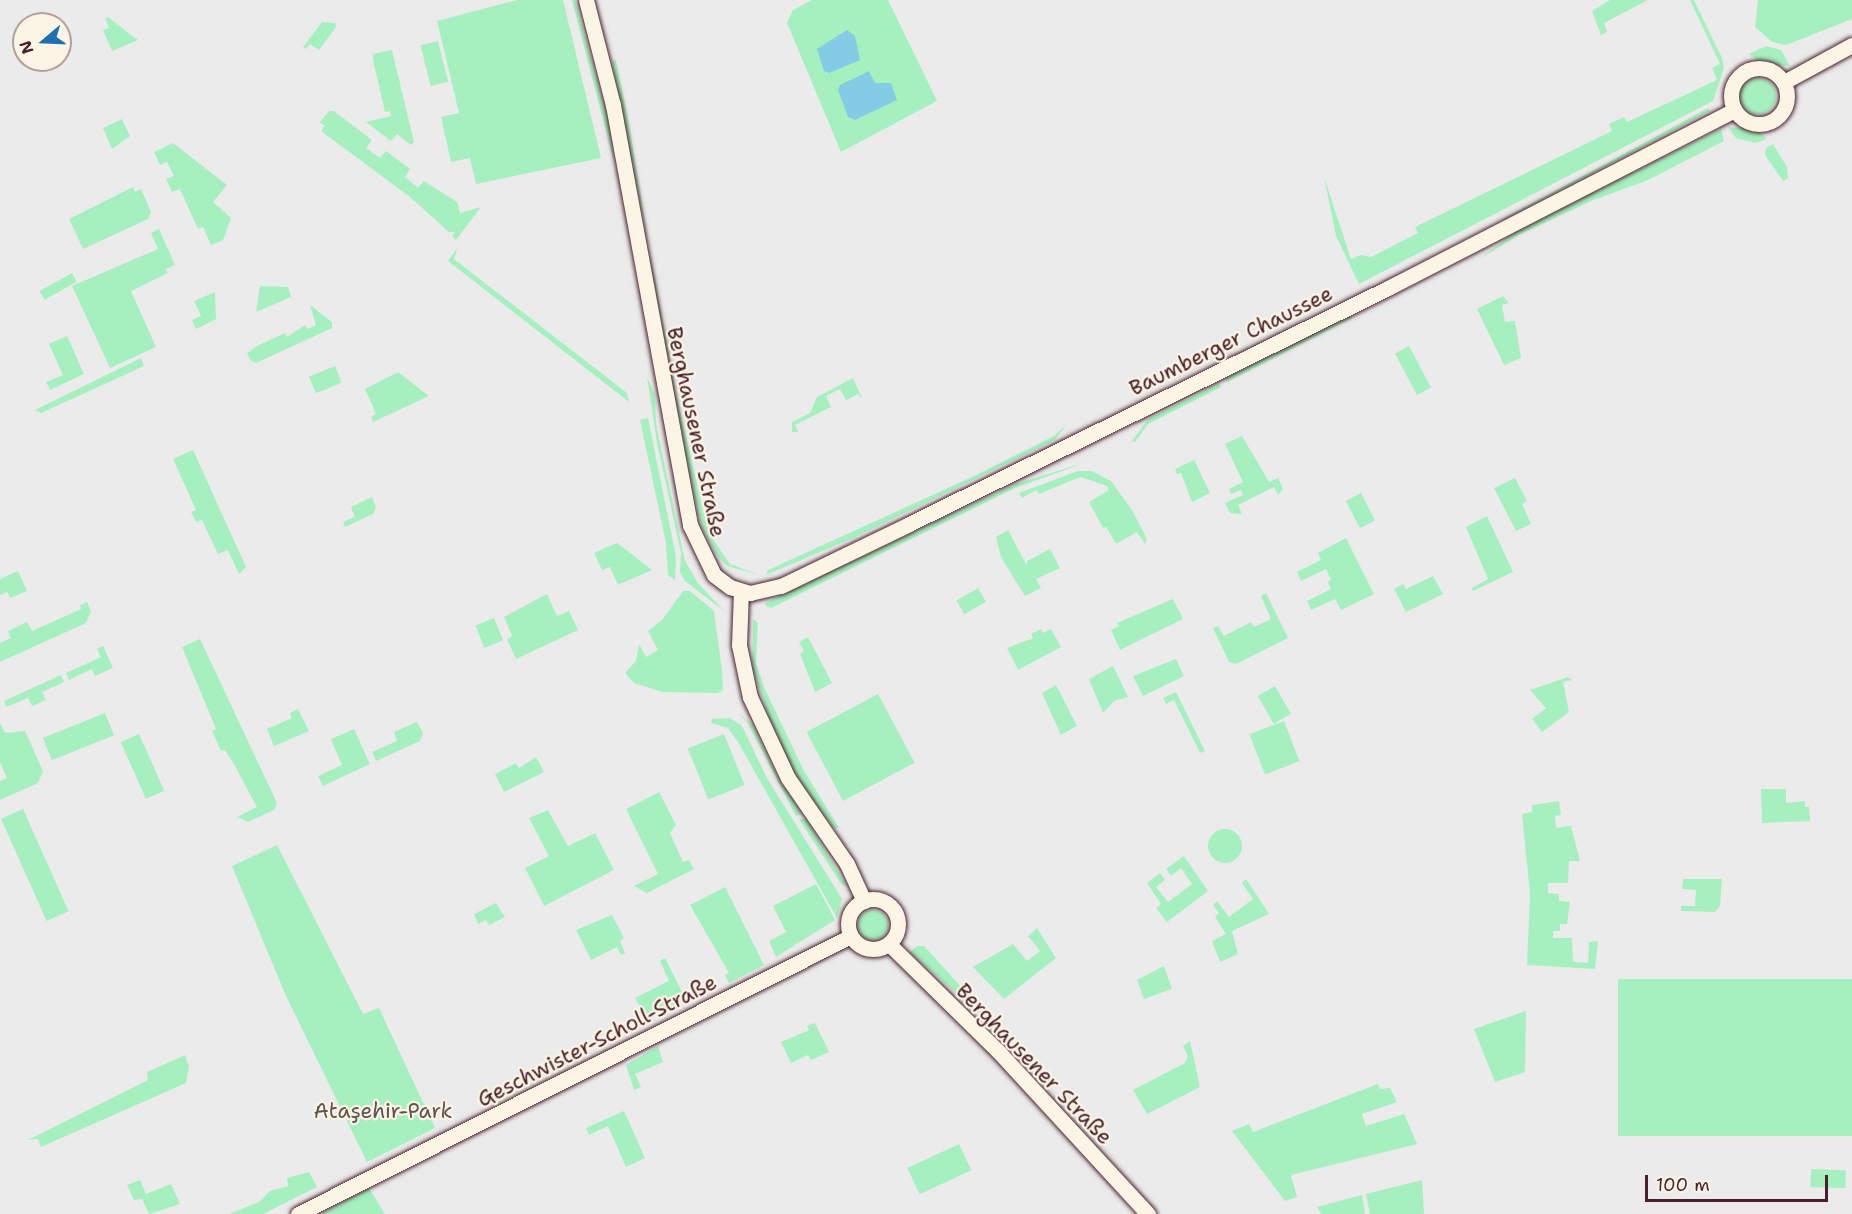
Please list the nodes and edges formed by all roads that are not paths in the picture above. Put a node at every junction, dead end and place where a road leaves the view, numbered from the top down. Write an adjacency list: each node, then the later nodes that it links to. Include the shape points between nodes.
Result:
1 (586, 0): 5 (street, Berghausener Straße, via 613,105 690,525 710,569 725,584)
2 (1852, 45): 3 (street)
3 (1784, 82): 4 (street, via 1786,104 1773,121 1755,124); 4 (street, via 1771,70 1745,71 1733,84)
4 (1734, 110): 5 (street, Baumberger Chaussee, via 1388,288 798,578 759,593)
5 (741, 591): 6 (street, via 739,645 750,697 788,778 847,864)
6 (864, 901): 7 (street, via 851,912); 8 (street, via 879,900 896,915 897,931)
7 (851, 936): 8 (street, via 868,949); 9 (street, Geschwister-Scholl-Straße)
8 (889, 944): 10 (street, Berghausener Straße, via 998,1051)
9 (298, 1214)
10 (1148, 1214)

